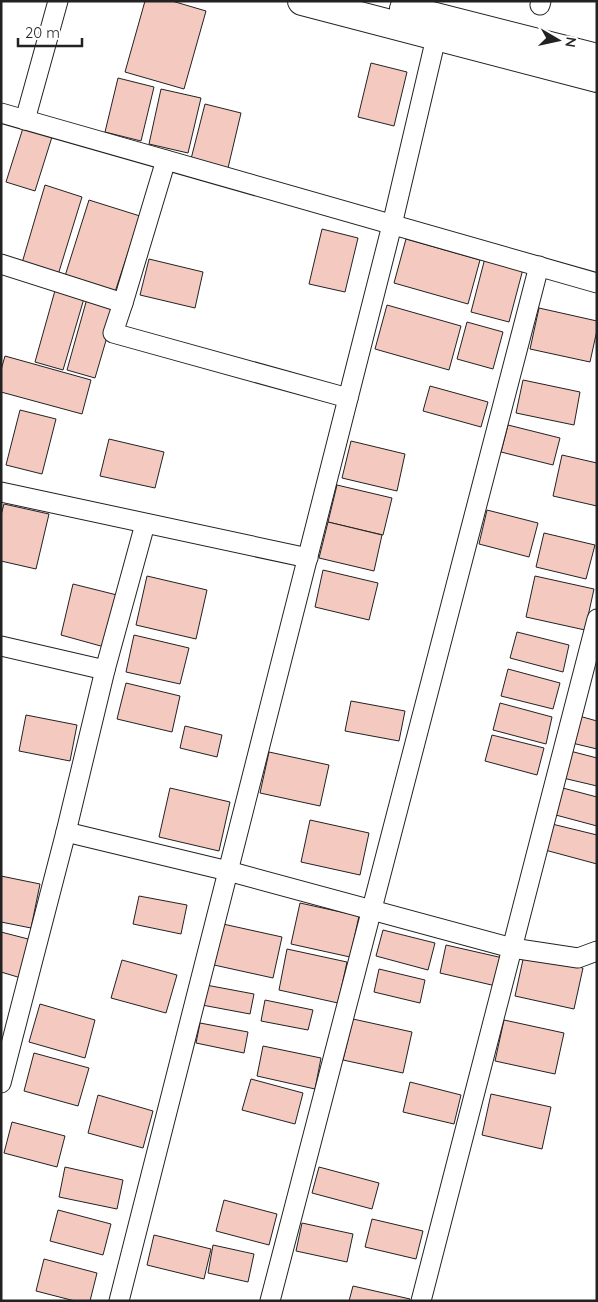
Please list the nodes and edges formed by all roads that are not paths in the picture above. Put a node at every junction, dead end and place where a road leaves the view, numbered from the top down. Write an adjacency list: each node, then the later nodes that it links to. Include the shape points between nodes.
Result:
1 (58, 1): 9 (street)
2 (302, 1): 5 (main road)
3 (373, 1): 4 (main road)
4 (412, 6): 5 (main road)
5 (439, 28): 6 (main road); 7 (main road); 11 (street)
6 (597, 58)
7 (597, 78)
8 (1, 113): 9 (street)
9 (24, 120): 10 (street)
10 (166, 160): 11 (street); 15 (street)
11 (392, 225): 13 (street); 16 (street)
12 (1, 264): 15 (street)
13 (539, 266): 14 (street); 25 (street)
14 (597, 283)
15 (124, 303): 16 (street, via 112,333)
16 (348, 398): 19 (street)
17 (1, 492): 18 (street)
18 (145, 524): 19 (street); 22 (street)
19 (308, 558): 24 (street)
20 (597, 619): 26 (street)
21 (1, 646): 22 (street)
22 (105, 670): 23 (street)
23 (66, 832): 24 (street); 28 (street)
24 (228, 871): 25 (street); 29 (street)
25 (372, 909): 26 (street); 30 (street)
26 (512, 948): 27 (street, via 578,958); 31 (street)
27 (597, 951)
28 (1, 1083)
29 (119, 1301)
30 (270, 1301)
31 (421, 1301)

